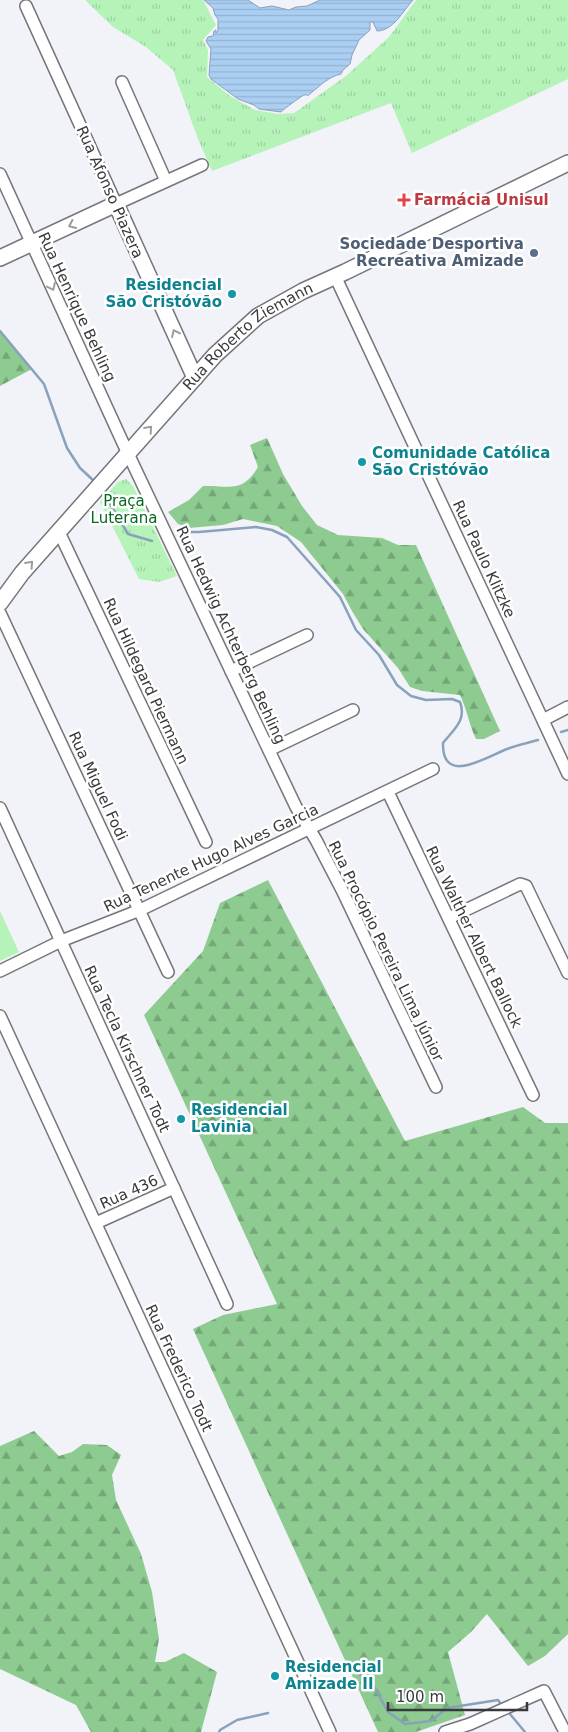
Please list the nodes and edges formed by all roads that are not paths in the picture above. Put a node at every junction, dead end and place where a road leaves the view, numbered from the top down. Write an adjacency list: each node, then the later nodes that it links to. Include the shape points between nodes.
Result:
1 (26, 6): 7 (street, Rua Afonso Piazera)
2 (119, 84): 6 (street)
3 (568, 163): 10 (main road, Rua Roberto Ziemann)
4 (202, 165): 6 (street)
5 (0, 174): 8 (street, Rua Henrique Behling)
6 (164, 183): 7 (street)
7 (116, 204): 8 (main road, one-way to 8); 11 (main road, Rua Afonso Piazera, one-way to 7)
8 (32, 243): 9 (main road); 12 (street, Rua Henrique Behling, one-way to 12)
9 (0, 258)
10 (335, 276): 11 (main road, Rua Roberto Ziemann, via 258,316 229,341); 20 (street, Rua Paulo Klitzke)
11 (195, 378): 12 (main road, Rua Roberto Ziemann, one-way to 11)
12 (128, 453): 13 (main road, Rua Roberto Ziemann); 17 (street, Rua Hedwig Achterberg Behling)
13 (59, 532): 14 (main road, Rua Roberto Ziemann, one-way to 13); 27 (street, Rua Hildegard Piermann)
14 (0, 603)
15 (0, 613): 28 (street, Rua Miguel Fodi)
16 (307, 634): 17 (street)
17 (231, 670): 21 (street, Rua Hedwig Achterberg Behling)
18 (568, 707): 20 (street)
19 (353, 710): 21 (street)
20 (543, 720): 23 (street, Rua Paulo Klitzke)
21 (269, 750): 26 (street, Rua Hedwig Achterberg Behling)
22 (433, 770): 24 (street, Rua Tenente Hugo Alves Garcia)
23 (568, 774)
24 (388, 792): 26 (street, Rua Tenente Hugo Alves Garcia); 29 (street, Rua Walther Albert Ballock)
25 (0, 808): 30 (street, Rua Tecla Kirschner Todt)
26 (308, 828): 28 (street, Rua Tenente Hugo Alves Garcia); 35 (street, Rua Procópio Pereira Lima Júnior, via 342,890)
27 (206, 842)
28 (140, 910): 30 (street, Rua Tenente Hugo Alves Garcia); 32 (street, Rua Miguel Fodi)
29 (449, 918): 33 (street, via 520,884 526,886); 36 (street, Rua Walther Albert Ballock)
30 (61, 941): 31 (street, Rua Tenente Hugo Alves Garcia); 37 (street, Rua Tecla Kirschner Todt)
31 (0, 971)
32 (168, 972)
33 (568, 973)
34 (0, 1016): 38 (street, Rua Frederico Todt)
35 (436, 1087)
36 (533, 1094)
37 (174, 1188): 38 (street, Rua 436); 39 (street, Rua Tecla Kirschner Todt)
38 (96, 1223): 40 (street, Rua Frederico Todt)
39 (227, 1304)
40 (330, 1732)
41 (445, 1732): 42 (street, via 544,1691)
42 (564, 1732)

